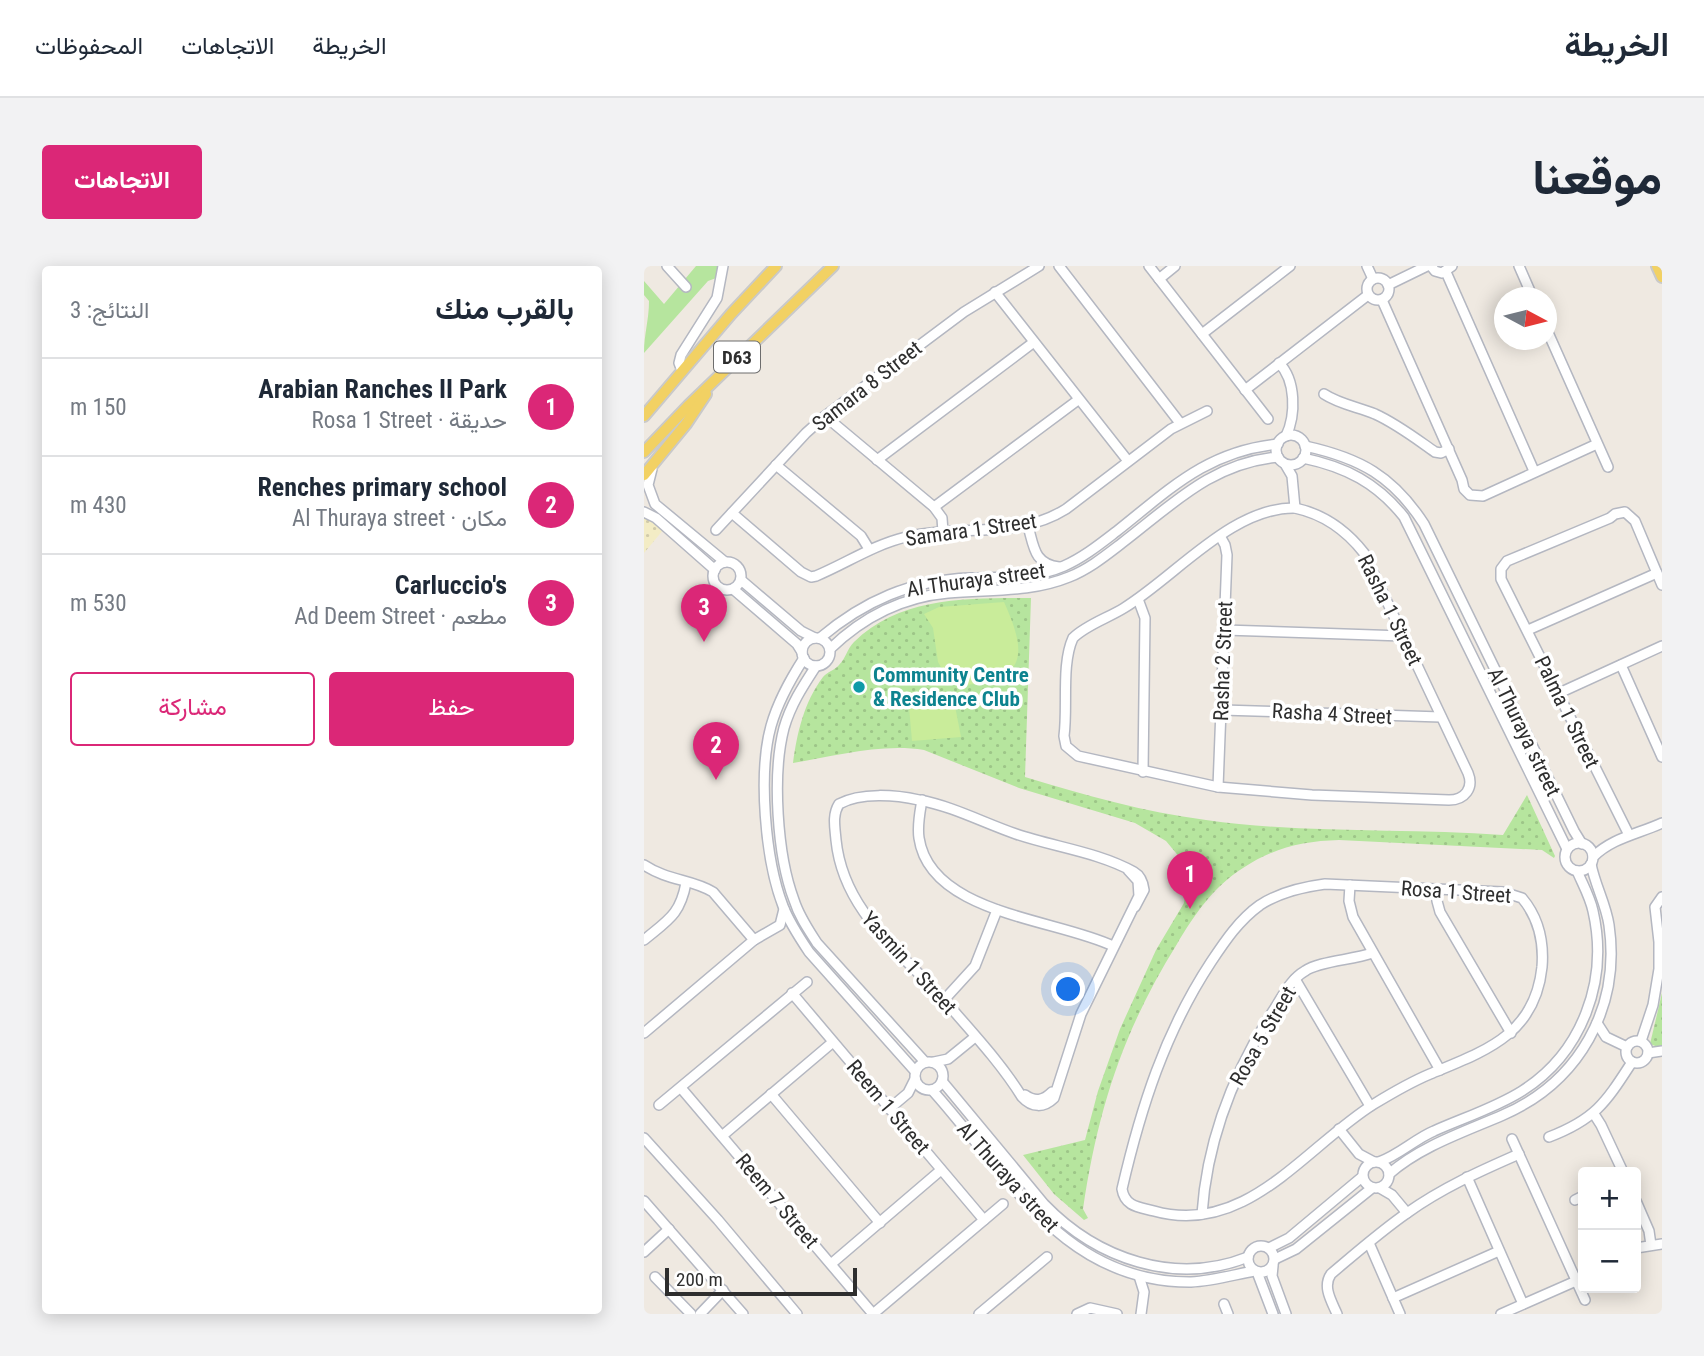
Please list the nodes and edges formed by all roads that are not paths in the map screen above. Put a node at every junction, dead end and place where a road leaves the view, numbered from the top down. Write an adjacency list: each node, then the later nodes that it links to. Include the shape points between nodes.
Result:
1 (667, 266): 19 (street)
2 (723, 266): 28 (street, via 717,298 681,355)
3 (774, 266): 28 (main road, D63)
4 (833, 266): 29 (main road, D63)
5 (1039, 266): 21 (street, Samara 8 Street)
6 (1059, 266): 38 (street)
7 (1149, 266): 16 (street)
8 (1175, 266): 16 (street)
9 (1290, 266): 24 (street)
10 (1367, 266): 17 (street)
11 (1429, 266): 14 (street, via 1438,272); 18 (street)
12 (1519, 266): 20 (street)
13 (1657, 266): 15 (main road)
14 (1449, 269): 53 (street)
15 (1662, 277)
16 (1159, 278): 24 (street)
17 (1373, 279): 18 (street, via 1380,278); 22 (street)
18 (1388, 285): 23 (street, via 1389,292)
19 (686, 287)
20 (1528, 287)
21 (995, 292): 25 (street); 35 (street, Samara 8 Street)
22 (1368, 295): 23 (street); 27 (street)
23 (1382, 300): 44 (street)
24 (1202, 334): 30 (street)
25 (1034, 342): 32 (street); 47 (street)
26 (1556, 350): 42 (street)
27 (1279, 363): 30 (street); 37 (street, via 1291,386)
28 (682, 371): 34 (main road, D63)
29 (712, 382): 45 (main road, via 694,414); 46 (main road, D63)
30 (1245, 390): 36 (street)
31 (1324, 394): 44 (street, via 1400,426 1435,452)
32 (1078, 400): 50 (street); 56 (street)
33 (1207, 411): 38 (street, Samara 1 Street)
34 (644, 416)
35 (825, 416): 47 (street); 51 (street, Samara 8 Street)
36 (1268, 419)
37 (1292, 420): 39 (street); 40 (street)
38 (1180, 423): 50 (street, Samara 1 Street)
39 (1286, 436): 40 (street); 41 (street)
40 (1297, 437): 43 (street)
41 (1278, 444): 48 (street); 67 (street, Al Thuraya street, via 1229,454 1199,468 1095,548)
42 (1597, 444): 52 (street); 53 (street)
43 (1305, 446): 49 (street); 97 (street, Al Thuraya street, via 1369,467 1413,507)
44 (1449, 449): 53 (street, via 1466,492 1474,497)
45 (663, 451): 54 (main road); 66 (street, via 649,477 655,504)
46 (644, 452)
47 (877, 460): 56 (street)
48 (1282, 460): 49 (street); 55 (street); 84 (street, Al Thuraya street, via 1233,466 1205,480 1101,559 1071,576 1022,589 946,593 905,602 860,623)
49 (1302, 460): 55 (street); 99 (street, Al Thuraya street, via 1363,478 1404,517)
50 (1128, 461): 60 (street, Samara 1 Street, via 1066,509)
51 (776, 465): 59 (street, Samara 8 Street); 64 (street, via 864,539)
52 (1608, 467)
53 (1534, 471)
54 (644, 475)
55 (1292, 477): 57 (street)
56 (934, 507): 62 (street, via 942,518)
57 (1294, 508): 63 (street, Rasha 1 Street, via 1260,512); 81 (street, Rasha 1 Street, via 1324,518 1353,539 1364,552)
58 (644, 512): 68 (street)
59 (732, 513): 61 (street, Samara 8 Street); 64 (street, Samara 1 Street, via 811,576)
60 (1028, 526): 62 (street, Samara 1 Street); 65 (street)
61 (716, 530)
62 (943, 532): 64 (street, Samara 1 Street, via 905,537)
63 (1220, 536): 75 (street, Rasha 1 Street); 79 (street, Rasha 2 Street, via 1226,550)
64 (869, 549)
65 (1036, 554): 67 (street, via 1045,564); 70 (street)
66 (725, 562): 68 (street); 71 (street, via 737,566)
67 (1061, 567): 70 (street, Al Thuraya street)
68 (715, 570): 73 (street, via 716,584)
69 (1657, 573): 72 (street, Palma 1 Street); 80 (street); 80 (street, Palma 1 Street, via 1633,517 1625,512 1615,514 1510,565 1507,588)
70 (1028, 576): 82 (street, Al Thuraya street, via 917,585 878,598)
71 (741, 580): 73 (street); 74 (street)
72 (1662, 585)
73 (733, 589): 76 (street)
74 (758, 595): 76 (street); 77 (street)
75 (1138, 599): 92 (street, via 1145,618); 92 (street, Rasha 1 Street, via 1070,637 1066,647 1066,746 1073,754)
76 (750, 605): 78 (street)
77 (782, 615): 78 (street); 82 (street)
78 (774, 625): 85 (street)
79 (1224, 630): 81 (street); 89 (street, Rasha 2 Street)
80 (1528, 630): 88 (street, Palma 1 Street)
81 (1403, 636): 90 (street, Rasha 1 Street)
82 (817, 638): 84 (street); 85 (street, via 804,644)
83 (1662, 646): 86 (street)
84 (830, 649): 87 (street, via 828,658)
85 (803, 655): 87 (street); 107 (street, via 778,705 765,758 771,856)
86 (1621, 665): 88 (street); 91 (street)
87 (816, 666): 132 (street, via 790,710 777,764 791,893 817,943)
88 (1557, 694): 96 (street, Palma 1 Street)
89 (1222, 710): 90 (street, Rasha 4 Street); 93 (street, Rasha 2 Street)
90 (1441, 717): 93 (street, Rasha 1 Street, via 1470,778 1469,789 1461,798 1312,795)
91 (1662, 757)
92 (1143, 772): 93 (street, Rasha 1 Street)
93 (1218, 787)
94 (922, 800): 108 (street, via 919,839 929,862 957,892); 113 (street, Yasmin 1 Street, via 1138,875 1143,895); 119 (street, Yasmin 1 Street, via 843,799 834,803 831,812 840,864 856,903)
95 (1662, 823): 96 (street)
96 (1629, 835): 98 (street)
97 (1585, 845): 98 (street); 99 (street); 100 (street)
98 (1604, 847): 100 (street)
99 (1567, 849): 102 (street, via 1566,863)
100 (1592, 860): 102 (street); 120 (street, via 1611,946 1609,979)
101 (644, 865): 103 (street)
102 (1577, 872): 152 (street, via 1592,907 1598,962 1589,1005 1567,1051 1521,1092)
103 (686, 883): 111 (street, via 677,912); 112 (street, via 713,892)
104 (1350, 885): 105 (street, Rosa 1 Street); 114 (street, via 1350,910); 164 (street, Rosa 1 Street, via 1291,890 1259,906 1234,930 1203,974 1167,1039 1141,1110 1126,1176 1130,1197 1147,1209)
105 (1438, 890): 122 (street, via 1440,912); 122 (street, Rosa 1 Street, via 1510,893 1532,910 1542,947 1541,977 1527,1014)
106 (1662, 899): 115 (street, via 1655,907)
107 (784, 909): 109 (street); 110 (street)
108 (997, 910): 113 (street); 119 (street, via 975,966)
109 (780, 925): 110 (street); 112 (street)
110 (796, 932): 135 (street)
111 (644, 940)
112 (754, 940): 121 (street)
113 (1113, 946): 123 (street, Yasmin 1 Street, via 1081,1014 1059,1082 1046,1097 1026,1096)
114 (1372, 953): 116 (street, Rosa 5 Street, via 1316,965); 134 (street)
115 (1660, 969): 126 (street)
116 (1295, 979): 142 (street); 164 (street, Rosa 5 Street, via 1262,1028 1236,1079 1212,1149)
117 (807, 982): 118 (street)
118 (792, 993): 127 (street, Reem 1 Street); 137 (street)
119 (944, 1000): 123 (street, Yasmin 1 Street)
120 (1597, 1023): 124 (street); 125 (street)
121 (644, 1033)
122 (1511, 1033): 134 (street, Rosa 1 Street, via 1491,1048)
123 (975, 1037): 131 (street)
124 (1606, 1037): 125 (street); 128 (street)
125 (1589, 1039): 156 (street, via 1566,1072 1542,1094 1436,1144)
126 (1641, 1041): 128 (street); 130 (street)
127 (833, 1042): 140 (street); 143 (street, Reem 1 Street)
128 (1627, 1047): 133 (street)
129 (1662, 1051): 130 (street)
130 (1648, 1053): 133 (street, via 1640,1062)
131 (948, 1059): 132 (street); 136 (street)
132 (929, 1062): 135 (street); 136 (street, Al Thuraya street, via 940,1066)
133 (1632, 1062): 144 (street)
134 (1440, 1070): 142 (street, Rosa 1 Street)
135 (915, 1075): 138 (street, Al Thuraya street); 139 (street)
136 (943, 1077): 138 (street); 175 (street, Al Thuraya street, via 1044,1204 1086,1240 1126,1258 1178,1269 1224,1265)
137 (681, 1088): 141 (street); 146 (street, Reem 7 Street)
138 (928, 1090): 139 (street); 181 (street, Al Thuraya street, via 1061,1236 1090,1256)
139 (908, 1093): 143 (street)
140 (771, 1094): 146 (street); 166 (street)
141 (659, 1105)
142 (1370, 1107): 145 (street, Rosa 1 Street)
143 (889, 1109): 154 (street, Reem 1 Street)
144 (1594, 1114): 147 (street); 153 (street)
145 (1339, 1129): 150 (street); 164 (street, Rosa 1 Street, via 1255,1196)
146 (722, 1136): 178 (street, Reem 7 Street)
147 (1549, 1137)
148 (644, 1138): 194 (street)
149 (1512, 1139): 151 (street)
150 (1359, 1154): 152 (street); 155 (street)
151 (1519, 1154): 157 (street); 183 (street)
152 (1377, 1162): 155 (street, via 1368,1164); 156 (street, via 1386,1167)
153 (1621, 1167)
154 (941, 1170): 165 (street, Reem 1 Street); 166 (street)
155 (1363, 1174): 158 (street, via 1365,1183); 172 (street, via 1289,1238)
156 (1389, 1177): 158 (street); 159 (street)
157 (1467, 1177): 162 (street); 173 (street)
158 (1376, 1188): 159 (street); 177 (street)
159 (1392, 1195): 162 (street)
160 (644, 1201): 167 (street)
161 (1003, 1204): 165 (street)
162 (1407, 1213): 168 (street)
163 (1641, 1213): 170 (street)
164 (1202, 1214)
165 (984, 1220): 195 (street)
166 (880, 1223): 178 (street)
167 (669, 1229): 174 (street); 184 (street)
168 (1368, 1243): 186 (street); 202 (street, via 1326,1281)
169 (1662, 1244): 170 (street)
170 (1651, 1245): 171 (street)
171 (1641, 1247)
172 (1269, 1248): 175 (street, via 1256,1247); 177 (street)
173 (1499, 1251): 186 (street); 189 (street)
174 (644, 1252)
175 (1248, 1256): 179 (street)
176 (1047, 1257): 196 (street)
177 (1274, 1263): 179 (street, via 1266,1272); 190 (street, via 1273,1280)
178 (831, 1264): 195 (street, Reem 7 Street)
179 (1255, 1271): 182 (street, Al Thuraya street, via 1193,1282); 201 (street)
180 (655, 1276): 191 (street)
181 (1139, 1276): 182 (street, Al Thuraya street); 185 (street)
182 (1159, 1279): 185 (street)
183 (1576, 1281): 187 (street); 189 (street)
184 (723, 1290): 192 (street); 193 (street)
185 (1144, 1297): 199 (street)
186 (1393, 1298): 203 (street)
187 (1585, 1300)
188 (1224, 1304): 200 (street)
189 (1523, 1304): 204 (street)
190 (1285, 1312): 201 (street)
191 (691, 1314)
192 (700, 1314)
193 (743, 1314)
194 (797, 1314)
195 (873, 1314)
196 (979, 1314)
197 (1077, 1314): 198 (street, via 1090,1308)
198 (1117, 1314)
199 (1141, 1314)
200 (1228, 1314)
201 (1274, 1314)
202 (1337, 1314)
203 (1400, 1314)
204 (1501, 1314)

